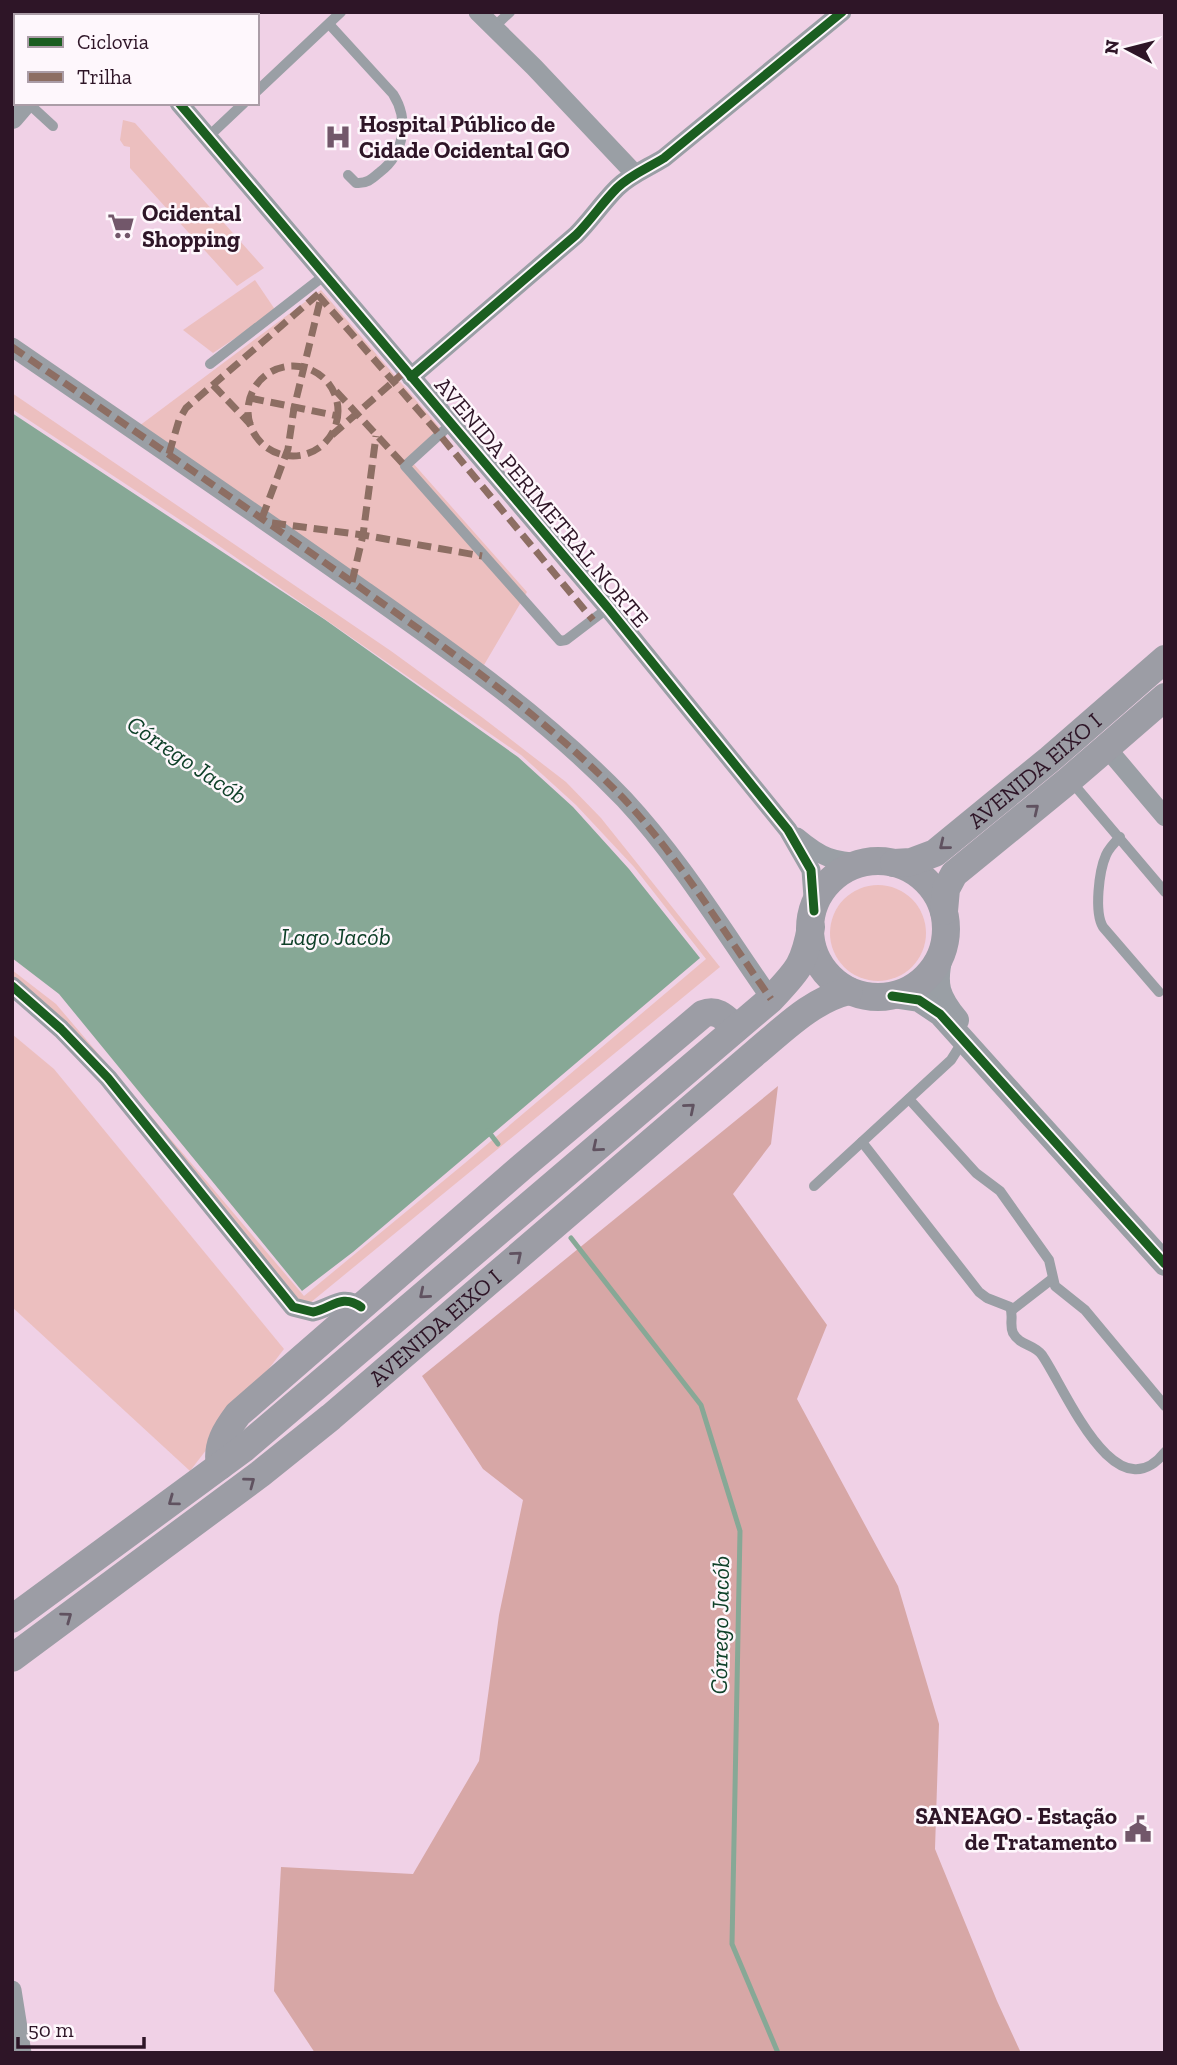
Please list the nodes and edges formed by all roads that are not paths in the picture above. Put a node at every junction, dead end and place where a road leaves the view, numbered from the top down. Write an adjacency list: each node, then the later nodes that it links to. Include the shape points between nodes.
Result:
1 (341, 12): 5 (lane)
2 (478, 12): 6 (street)
3 (510, 12): 6 (lane)
4 (842, 12): 13 (street, via 664,158)
5 (329, 24): 7 (lane); 14 (lane, via 393,93 401,111 400,145 384,169 365,183 356,183)
6 (494, 27): 13 (street)
7 (259, 89)
8 (28, 105): 11 (lane)
9 (181, 105): 12 (street, AVENIDA PERIMETRAL NORTE)
10 (242, 105): 12 (lane)
11 (53, 126)
12 (208, 137): 15 (street, AVENIDA PERIMETRAL NORTE)
13 (635, 174): 18 (street, via 576,234)
14 (348, 175)
15 (325, 275): 17 (lane); 18 (street, AVENIDA PERIMETRAL NORTE)
16 (12, 347): 38 (street, via 262,518 535,715 587,761 661,842)
17 (210, 364)
18 (411, 377): 19 (street, AVENIDA PERIMETRAL NORTE)
19 (450, 425): 20 (street, AVENIDA PERIMETRAL NORTE); 20 (lane, via 404,466 559,642)
20 (608, 608): 26 (street, AVENIDA PERIMETRAL NORTE)
21 (1165, 659): 29 (main road, AVENIDA EIXO I, one-way to 29, via 934,853)
22 (1165, 697): 23 (main road, AVENIDA EIXO I)
23 (1106, 747): 24 (main road, AVENIDA EIXO I); 25 (street)
24 (1069, 780): 27 (lane); 31 (main road, AVENIDA EIXO I, one-way to 24, via 946,889 954,874)
25 (1165, 817)
26 (788, 830): 28 (street, AVENIDA PERIMETRAL NORTE, via 828,859); 32 (street, AVENIDA PERIMETRAL NORTE, via 811,870)
27 (1120, 837): 30 (lane); 36 (lane, via 1103,863 1098,917)
28 (864, 863): 29 (main road); 32 (main road, via 831,878 818,895)
29 (894, 863): 31 (main road, via 928,882)
30 (1165, 892)
31 (944, 911): 33 (main road)
32 (812, 919): 35 (main road, via 817,959); 38 (main road, AVENIDA EIXO I, via 803,960)
33 (941, 956): 37 (main road, via 922,982); 40 (street, via 937,985 941,999)
34 (12, 986): 46 (street, via 93,1061 293,1307 313,1312 347,1300)
35 (849, 990): 37 (main road, via 870,997); 52 (main road, AVENIDA EIXO I, one-way to 35, via 260,1474 755,1053 809,1009)
36 (1159, 992)
37 (892, 996): 40 (street, via 919,1000)
38 (771, 999): 39 (main road, AVENIDA EIXO I)
39 (736, 1028): 46 (main road, via 716,1012 703,1013); 50 (main road, AVENIDA EIXO I, one-way to 50)
40 (965, 1036): 41 (lane, via 951,1060); 44 (street, via 1015,1099)
41 (909, 1098): 42 (lane); 45 (lane, via 976,1173 1000,1191 1049,1261)
42 (862, 1142): 43 (lane); 47 (lane, via 979,1292)
43 (814, 1186)
44 (1165, 1264)
45 (1052, 1279): 47 (lane); 48 (lane, via 1085,1310)
46 (361, 1307): 50 (main road, via 238,1414 223,1437)
47 (1012, 1310): 49 (lane, via 1012,1331 1019,1341 1040,1352 1109,1458 1138,1470 1156,1464)
48 (1165, 1406)
49 (1165, 1452)
50 (220, 1466): 51 (main road, AVENIDA EIXO I, one-way to 51)
51 (12, 1619)
52 (12, 1658)
53 (12, 1990): 54 (street)
54 (22, 2053)

